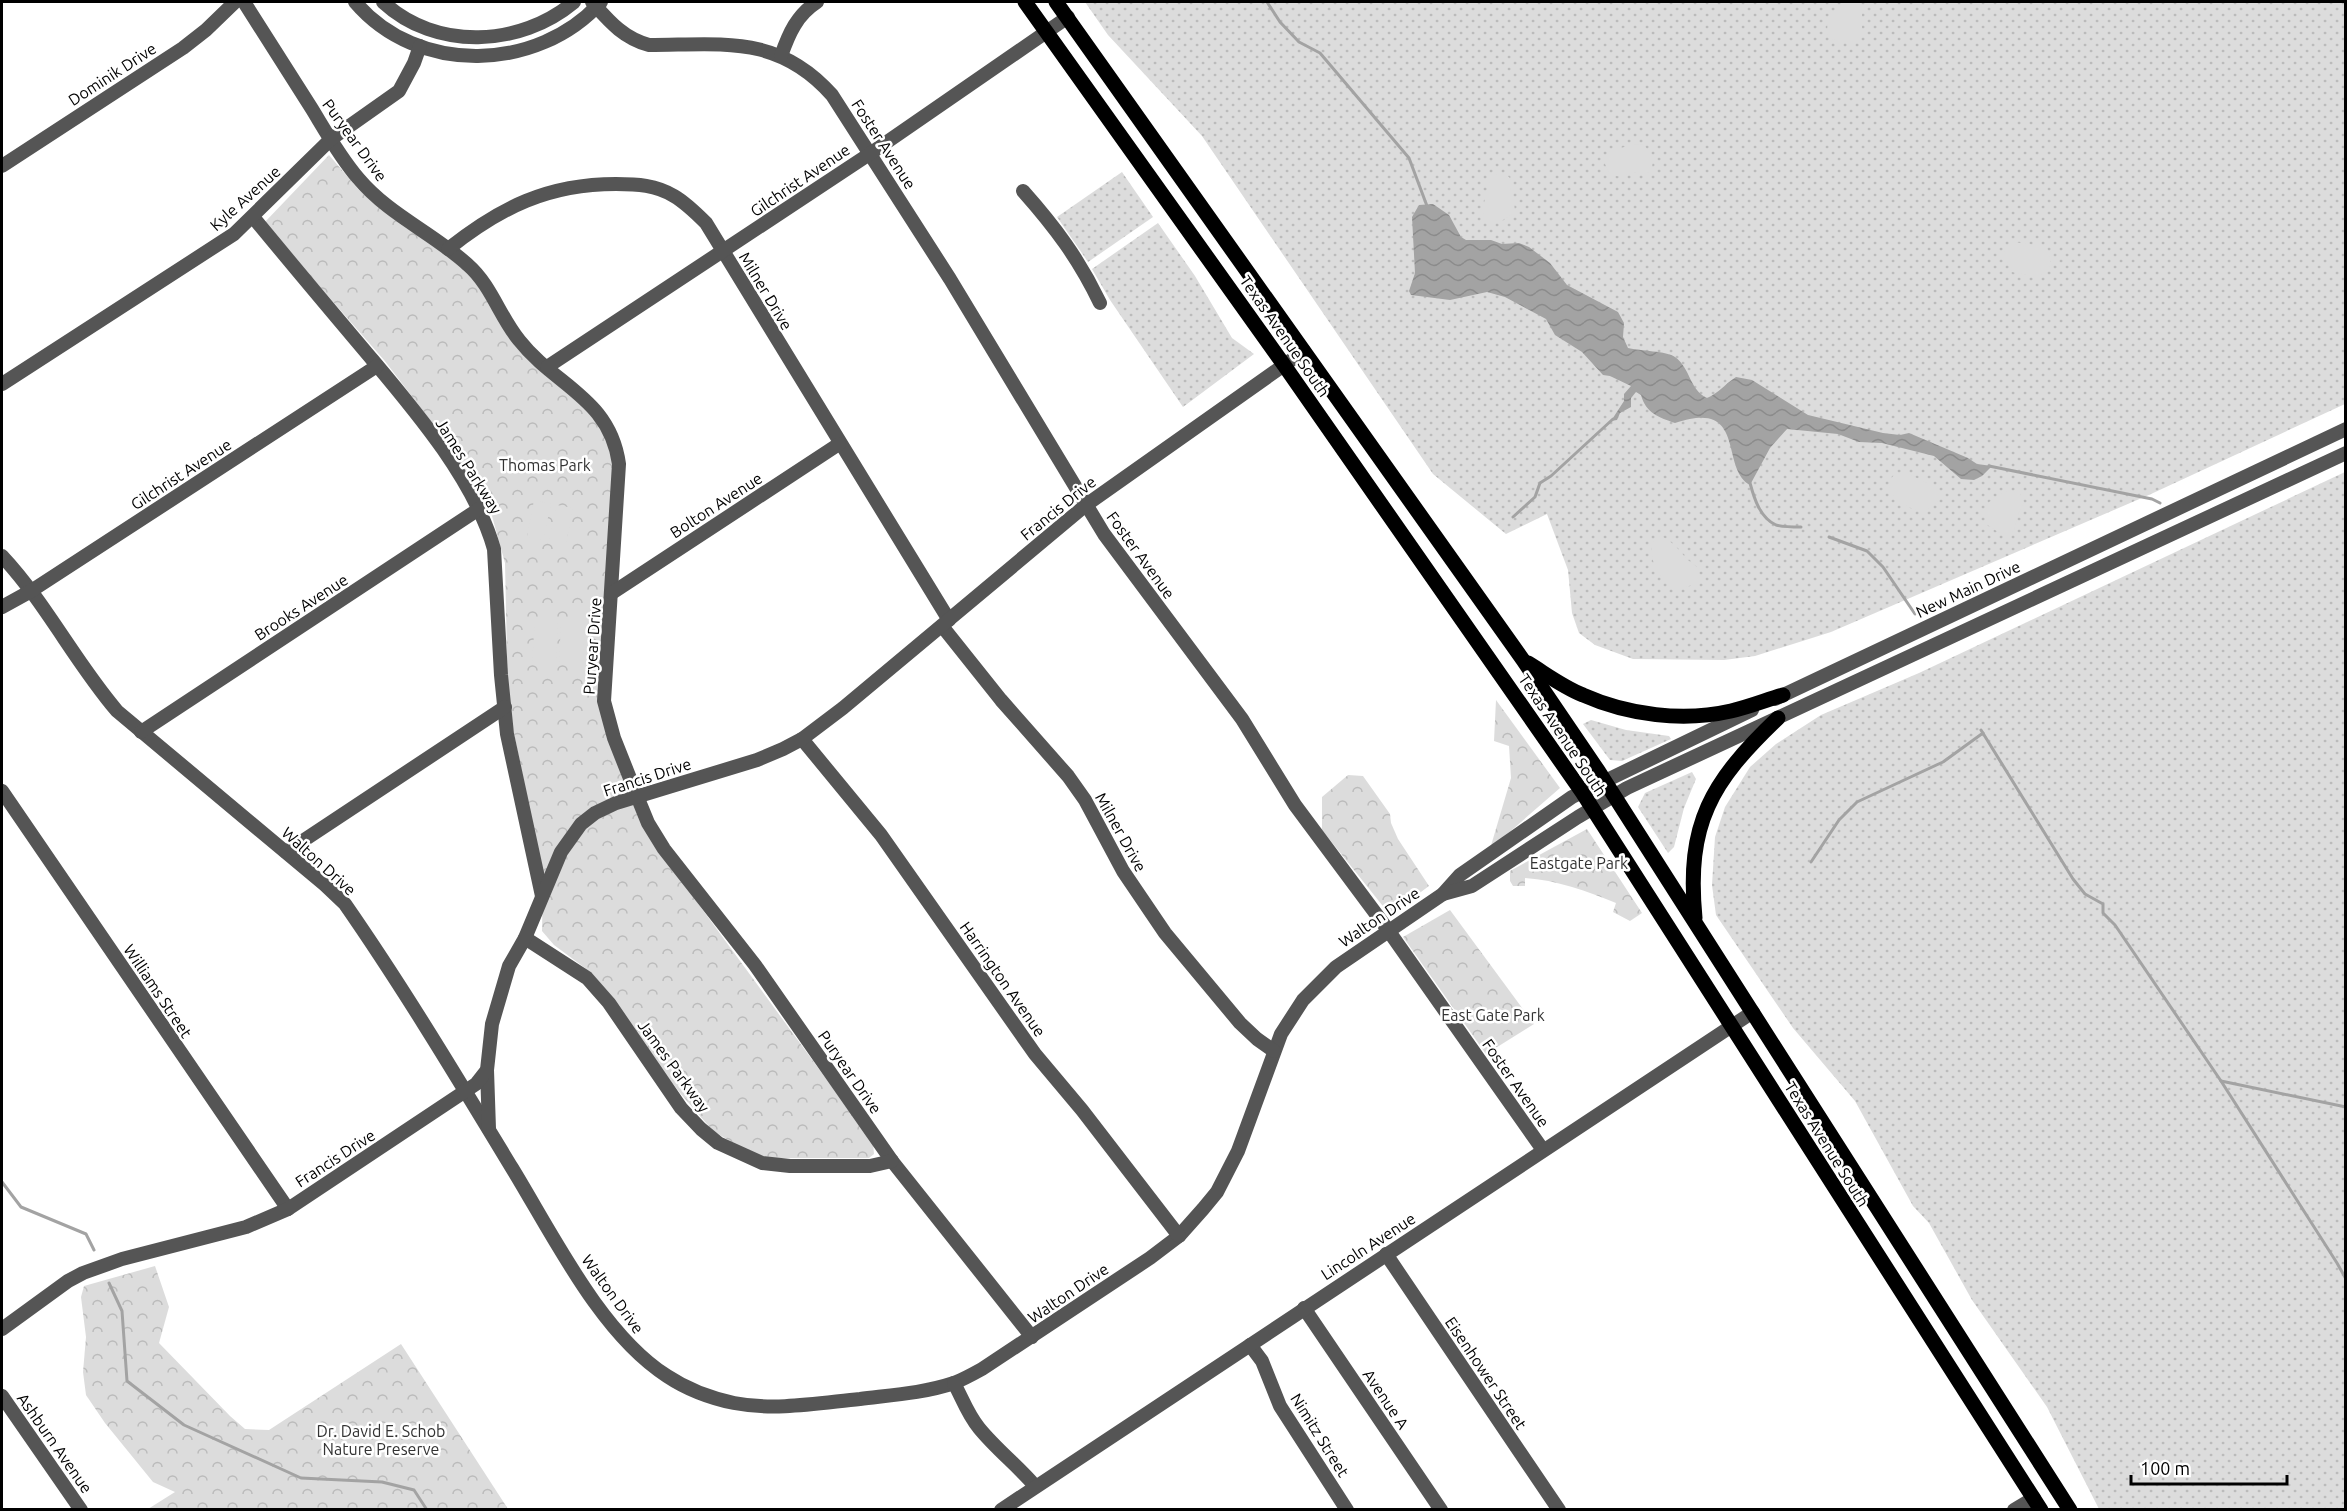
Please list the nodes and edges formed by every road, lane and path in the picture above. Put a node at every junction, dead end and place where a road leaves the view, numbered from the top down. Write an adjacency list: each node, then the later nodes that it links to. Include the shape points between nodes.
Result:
1 (235, 2): 16 (street, Dominik Drive, via 183,48)
2 (244, 2): 14 (street, Puryear Drive)
3 (355, 2): 12 (street, via 380,25)
4 (383, 2): 5 (street, via 422,26 478,38 521,32 545,22)
5 (574, 2)
6 (817, 2): 13 (street, via 791,28)
7 (1025, 2): 11 (main road, Texas Avenue South)
8 (1056, 2): 10 (main road, Texas Avenue South)
9 (597, 3): 12 (street, via 564,33 517,52 459,56); 13 (street, Foster Avenue, via 622,34 648,45 737,45)
10 (1068, 17): 11 (street, Gilchrist Avenue); 22 (main road, Texas Avenue South)
11 (1046, 31): 15 (street, Gilchrist Avenue); 23 (main road, Texas Avenue South)
12 (420, 46): 14 (street, Kyle Avenue, via 399,91)
13 (782, 56): 15 (street, Foster Avenue, via 817,78)
14 (331, 139): 18 (street, Kyle Avenue); 19 (street, Puryear Drive, via 374,195)
15 (871, 153): 20 (street, Gilchrist Avenue); 32 (street, Foster Avenue)
16 (2, 166)
17 (1023, 191): 21 (street, via 1084,269)
18 (253, 217): 24 (street, James Parkway); 26 (street, Kyle Avenue, via 234,234)
19 (448, 249): 20 (street, Milner Drive, via 489,220 538,195 561,189 635,184 674,195 706,223); 25 (street, Puryear Drive, via 470,266 516,338)
20 (723, 251): 25 (street, Gilchrist Avenue); 28 (street, Milner Drive)
21 (1100, 303)
22 (1304, 351): 23 (street, Francis Drive); 34 (main road, Texas Avenue South)
23 (1284, 365): 32 (street, Francis Drive); 35 (main road, Texas Avenue South)
24 (377, 366): 33 (street, James Parkway, via 438,444); 38 (street, Gilchrist Avenue)
25 (548, 367): 39 (street, Puryear Drive, via 605,420 616,443 619,464)
26 (2, 384)
27 (2346, 429): 30 (street, New Main Drive)
28 (839, 444): 39 (street, Bolton Avenue); 42 (street, Milner Drive)
29 (2346, 453): 31 (street)
30 (2270, 465): 31 (street); 37 (street, New Main Drive)
31 (2279, 484): 40 (street)
32 (1086, 505): 42 (street, Francis Drive); 59 (street, Foster Avenue, via 1126,566 1242,719 1295,805)
33 (479, 509): 45 (street, James Parkway, via 494,549); 47 (street, Brooks Avenue)
34 (1436, 536): 35 (main road); 43 (main road, Texas Avenue South)
35 (1413, 550): 51 (main road, Texas Avenue South)
36 (2, 556): 38 (street, Walton Drive)
37 (2033, 576): 40 (street); 44 (street, New Main Drive)
38 (31, 591): 41 (street, Gilchrist Avenue); 47 (street, Walton Drive, via 98,689)
39 (612, 594): 53 (street, Puryear Drive, via 604,701)
40 (2043, 595): 46 (street)
41 (2, 607)
42 (946, 623): 48 (street, Francis Drive); 63 (street, Milner Drive, via 1001,700 1085,800 1123,871 1165,933 1240,1023)
43 (1523, 660): 44 (main road, via 1583,696 1651,714 1715,714); 49 (main road, Texas Avenue South)
44 (1783, 695): 49 (street, New Main Drive)
45 (505, 707): 55 (street); 57 (street, James Parkway, via 507,734)
46 (1778, 718): 52 (street); 58 (main road, via 1734,763 1706,811 1692,873)
47 (141, 732): 55 (street, Walton Drive)
48 (802, 739): 53 (street, Francis Drive, via 757,760); 70 (street, Harrington Avenue, via 881,835 1035,1054)
49 (1605, 782): 51 (street, Walton Drive); 52 (main road, Texas Avenue South)
50 (2, 791): 69 (street, Williams Street)
51 (1582, 792): 54 (main road, Texas Avenue South); 56 (street, Walton Drive, via 1460,875)
52 (1614, 795): 54 (street, Walton Drive); 58 (main road, Texas Avenue South)
53 (637, 796): 57 (street, Francis Drive, via 605,808 581,824 561,852); 68 (street, Puryear Drive, via 664,849 755,964)
54 (1592, 809): 56 (street, Walton Drive, via 1472,886); 62 (main road, Texas Avenue South)
55 (286, 852): 65 (street, Walton Drive, via 345,904)
56 (1443, 894): 59 (street, Walton Drive)
57 (542, 896): 60 (street, Francis Drive)
58 (1695, 921): 61 (main road, Texas Avenue South)
59 (1388, 930): 63 (street, Walton Drive, via 1318,983 1290,1018); 67 (street, Foster Avenue)
60 (525, 938): 64 (street, Francis Drive, via 509,966 492,1024); 68 (street, James Parkway, via 587,978 609,1003 681,1108 718,1143 762,1162 790,1166 870,1166)
61 (1753, 1012): 62 (street, Lincoln Avenue); 72 (main road, Texas Avenue South)
62 (1732, 1027): 67 (street, Lincoln Avenue); 73 (main road, Texas Avenue South)
63 (1274, 1051): 70 (street, Walton Drive, via 1228,1173)
64 (487, 1070): 65 (street, Francis Drive); 66 (street)
65 (466, 1092): 66 (street, Walton Drive); 69 (street, Francis Drive)
66 (489, 1131): 78 (street, Walton Drive, via 609,1322 648,1363 687,1388 736,1403 777,1406 913,1393)
67 (1543, 1150): 71 (street, Lincoln Avenue)
68 (892, 1161): 76 (street, Puryear Drive)
69 (288, 1209): 75 (street, Francis Drive, via 246,1227 83,1273)
70 (1179, 1236): 76 (street, Walton Drive)
71 (1386, 1254): 74 (street, Lincoln Avenue); 86 (street, Eisenhower Street)
72 (1916, 1266): 73 (main road); 88 (main road, Texas Avenue South)
73 (1893, 1281): 81 (main road, Texas Avenue South)
74 (1305, 1308): 77 (street, Lincoln Avenue); 85 (street, Avenue A)
75 (2, 1329)
76 (1032, 1337): 78 (street, Walton Drive)
77 (1250, 1345): 80 (street, Lincoln Avenue); 84 (street, Nimitz Street, via 1262,1361 1280,1406)
78 (954, 1383): 80 (street, via 980,1429)
79 (2, 1396): 82 (street, Ashburn Avenue)
80 (1035, 1486): 83 (street, Lincoln Avenue)
81 (2037, 1504): 87 (street)
82 (81, 1509)
83 (1001, 1509)
84 (1347, 1509)
85 (1441, 1509)
86 (1558, 1509)
87 (2014, 1509)
88 (2070, 1509)

